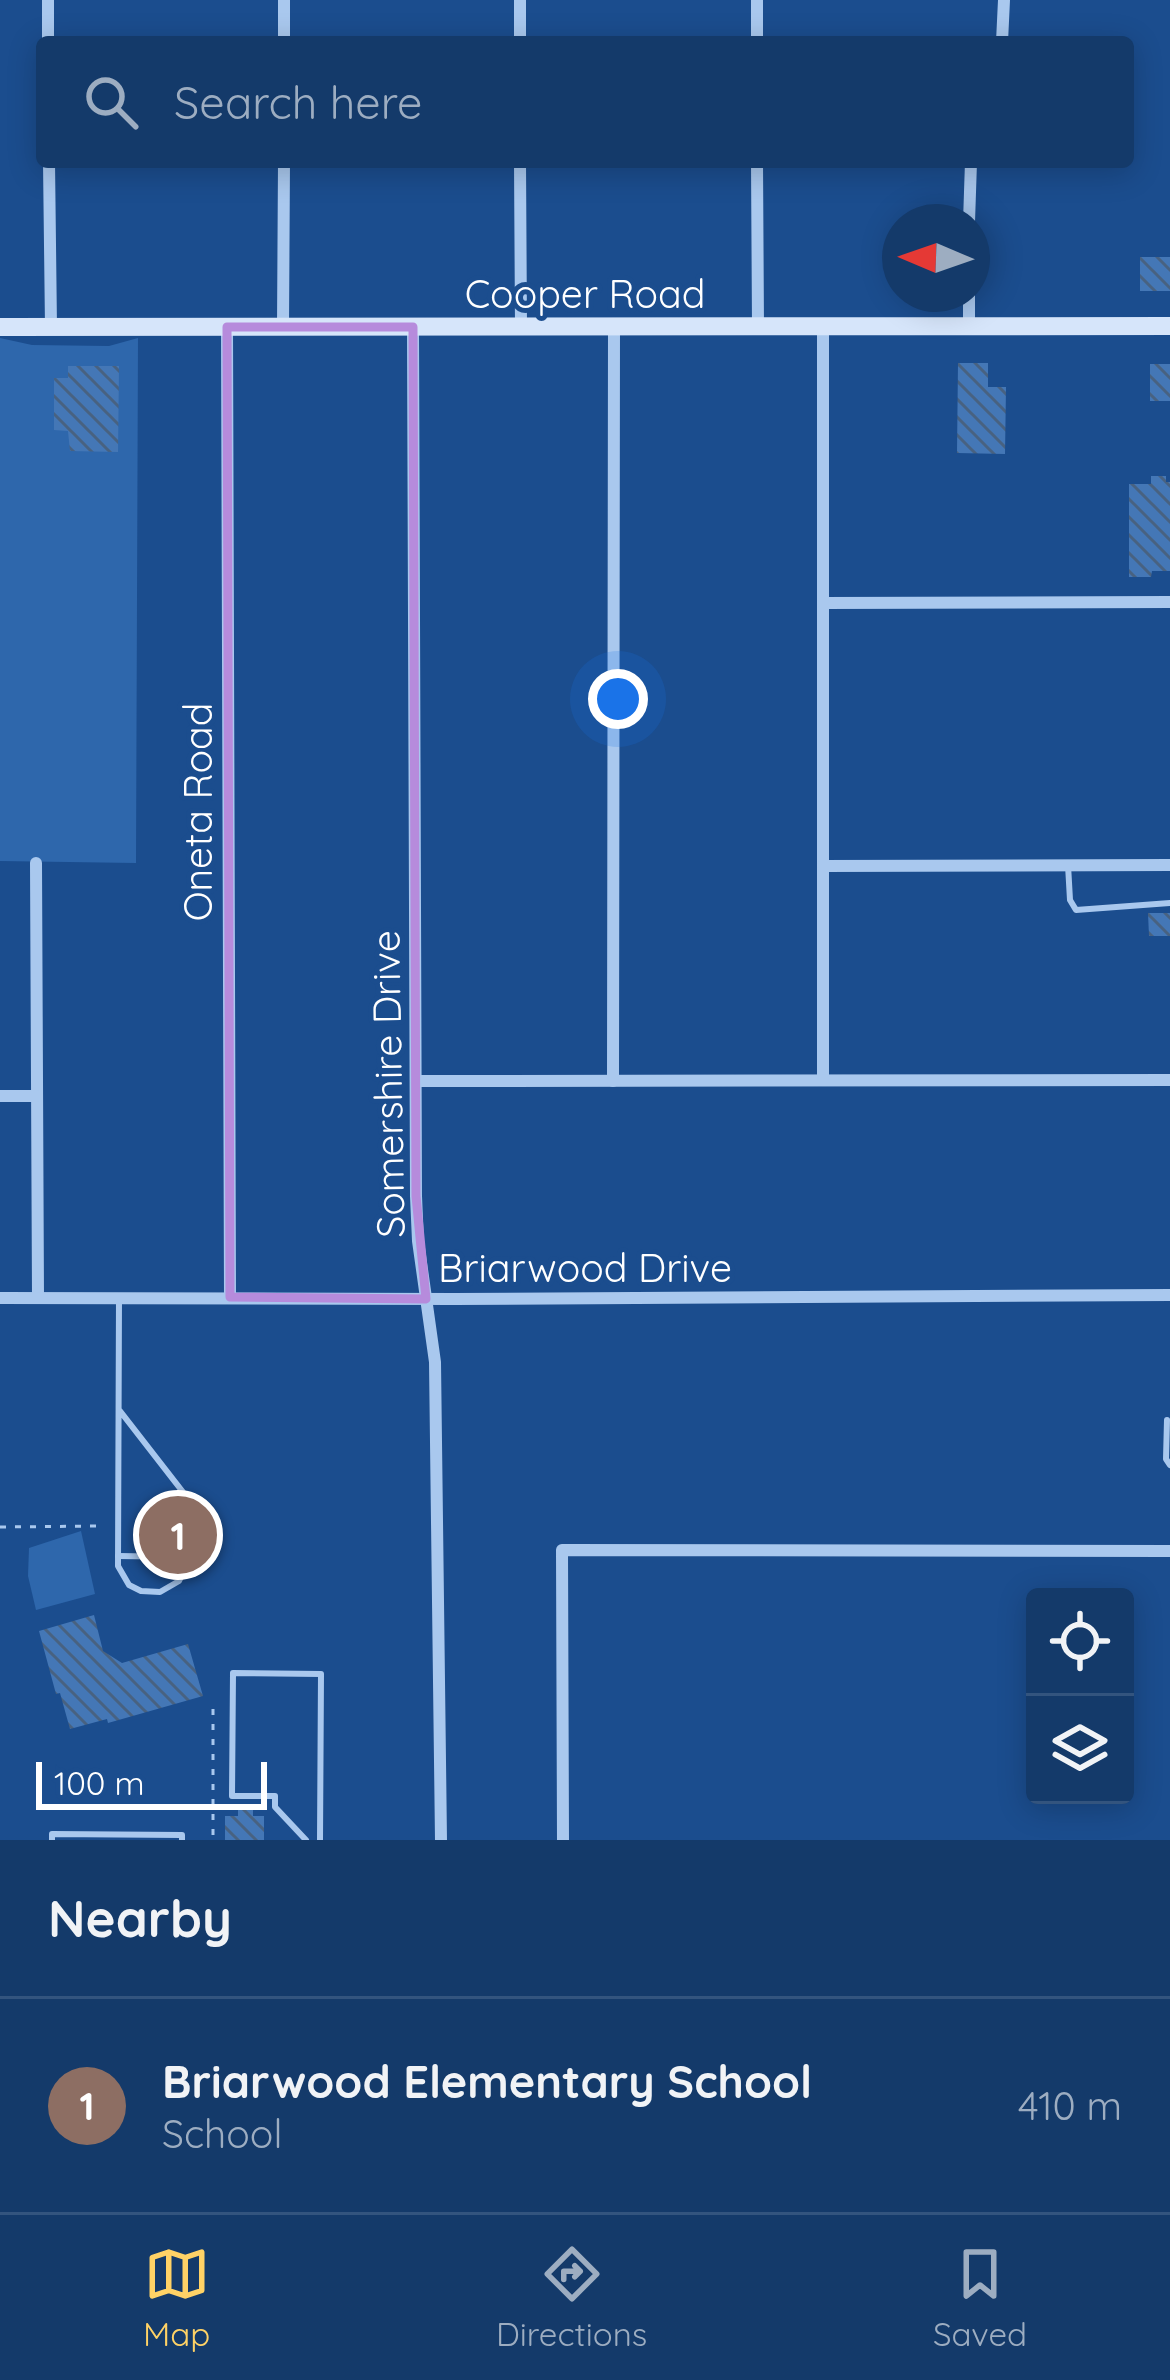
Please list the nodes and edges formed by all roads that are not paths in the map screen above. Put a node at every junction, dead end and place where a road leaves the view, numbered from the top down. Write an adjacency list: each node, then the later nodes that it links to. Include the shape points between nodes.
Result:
1 (48, 0): 6 (street)
2 (284, 0): 7 (street)
3 (520, 0): 8 (street)
4 (757, 0): 9 (street)
5 (1004, 0): 10 (street)
6 (48, 36)
7 (284, 36)
8 (520, 36)
9 (757, 36)
10 (1002, 36)
11 (50, 168): 20 (street)
12 (284, 168): 22 (street)
13 (520, 168): 24 (street)
14 (757, 168): 26 (street)
15 (971, 168): 16 (street)
16 (970, 204)
17 (969, 312): 18 (street)
18 (969, 326): 19 (street, Cooper Road); 27 (street, Cooper Road)
19 (1170, 326)
20 (51, 327): 21 (street, Cooper Road); 28 (street, Cooper Road)
21 (227, 327): 22 (street, Cooper Road); 45 (street, Oneta Road)
22 (283, 327): 23 (street, Cooper Road)
23 (413, 327): 24 (street, Cooper Road); 38 (street, Somershire Drive)
24 (521, 327): 25 (street, Cooper Road)
25 (614, 327): 26 (street, Cooper Road); 39 (street)
26 (758, 327): 27 (street, Cooper Road)
27 (823, 327): 30 (street)
28 (0, 328)
29 (1170, 602): 30 (street)
30 (823, 603): 32 (street)
31 (36, 863): 41 (street)
32 (823, 866): 33 (street); 36 (street)
33 (1068, 866): 34 (street); 35 (lane, via 1076,910)
34 (1170, 866)
35 (1170, 903)
36 (823, 1080): 37 (street); 39 (street)
37 (1170, 1080)
38 (416, 1081): 39 (street); 47 (street, Somershire Drive)
39 (613, 1081)
40 (0, 1096): 41 (street)
41 (37, 1096): 44 (street)
42 (1170, 1295): 47 (street, Briarwood Drive)
43 (0, 1298): 44 (street, Briarwood Drive)
44 (38, 1298): 46 (street, Briarwood Drive)
45 (230, 1298): 46 (street, Briarwood Drive); 47 (street, Briarwood Drive)
46 (119, 1299): 48 (lane)
47 (426, 1299): 58 (street, Somershire Drive, via 436,1398)
48 (120, 1411): 52 (lane); 53 (lane, via 186,1496)
49 (1167, 1420): 50 (lane)
50 (1170, 1465)
51 (1170, 1551): 59 (street, via 562,1550)
52 (118, 1556): 53 (lane); 53 (lane, via 125,1581 148,1593 179,1581)
53 (186, 1557)
54 (52, 1840): 55 (lane)
55 (182, 1840)
56 (306, 1840): 57 (lane, via 275,1807 275,1796 232,1796 233,1673 321,1674)
57 (320, 1840)
58 (441, 1840)
59 (563, 1840)

